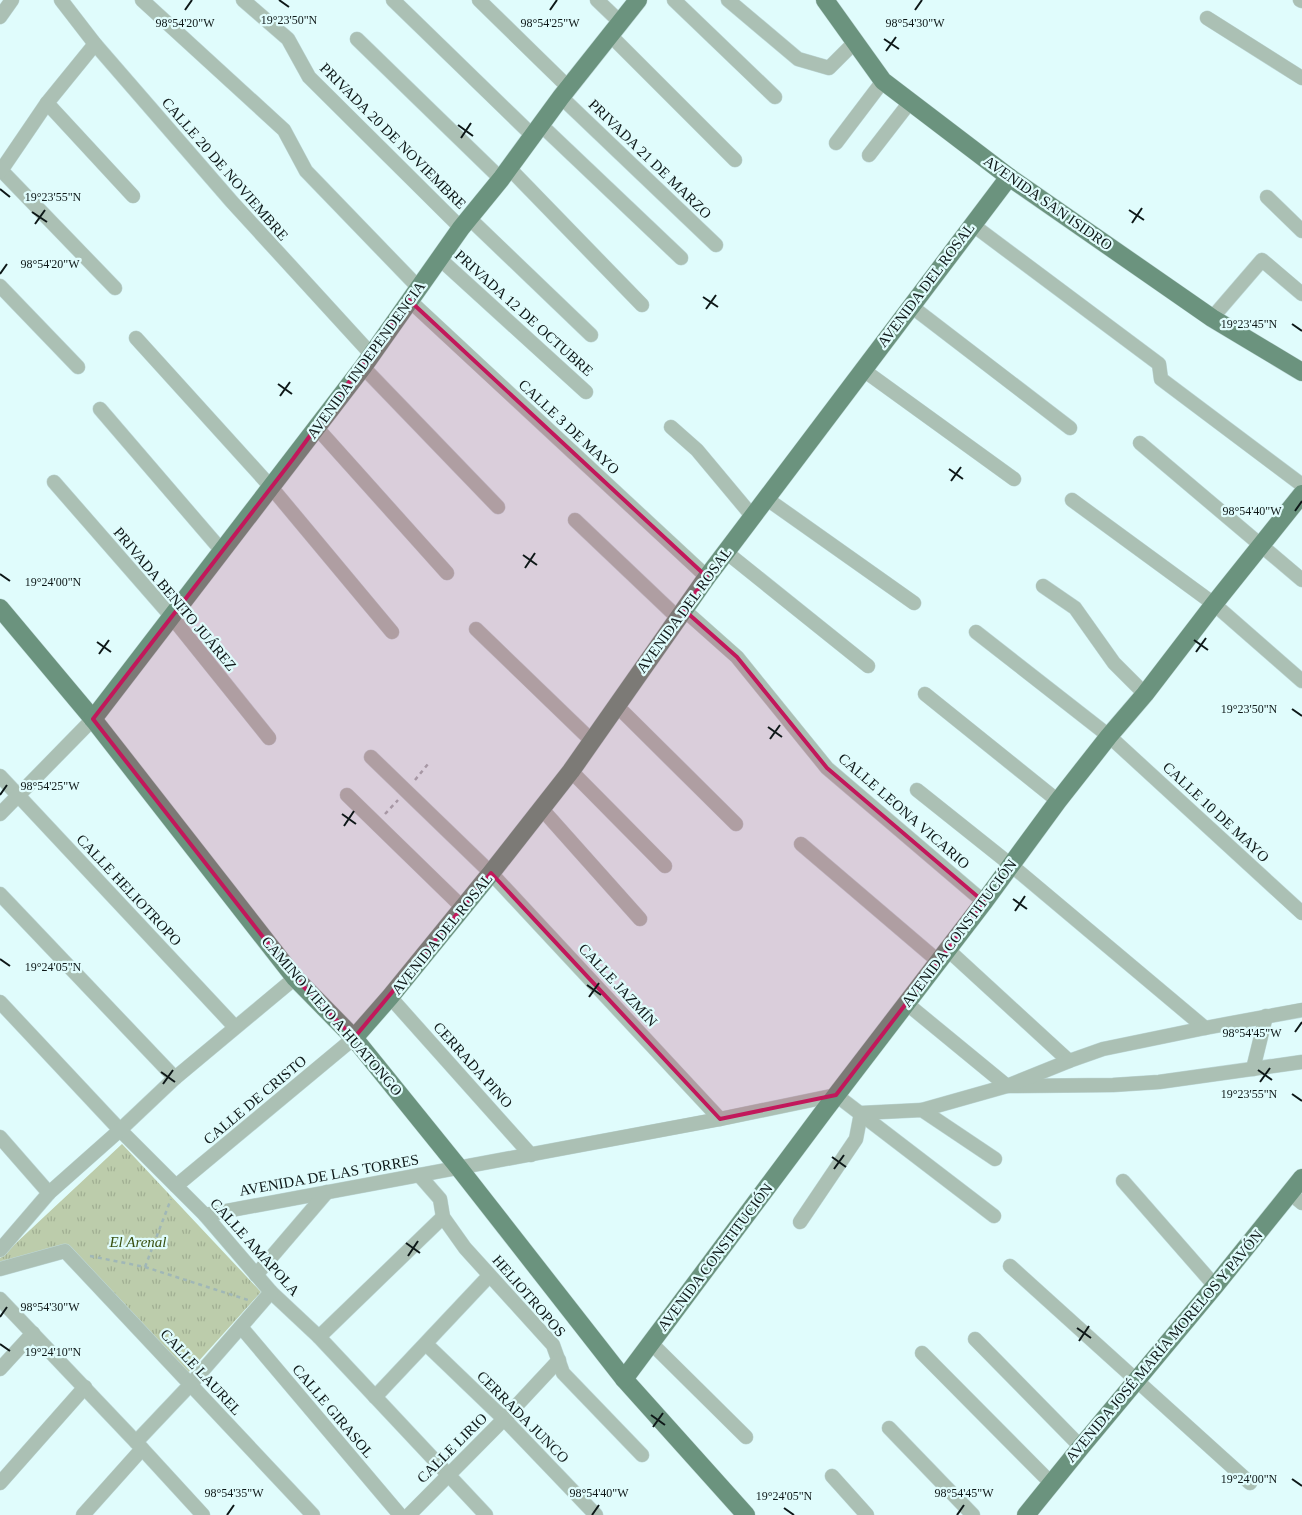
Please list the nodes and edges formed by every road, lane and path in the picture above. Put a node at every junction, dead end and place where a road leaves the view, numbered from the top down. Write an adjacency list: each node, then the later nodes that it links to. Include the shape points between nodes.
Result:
1 (12, 0): 12 (street)
2 (61, 0): 17 (street, CALLE 20 DE NOVIEMBRE)
3 (142, 0): 41 (street, CALLE 3 DE MAYO, via 284,130 306,171)
4 (243, 0): 33 (street, PRIVADA 20 DE NOVIEMBRE, via 288,39 309,77)
5 (393, 0): 24 (street)
6 (479, 0): 20 (street, PRIVADA 21 DE MARZO)
7 (597, 0): 14 (street)
8 (638, 0): 14 (main road, AVENIDA INDEPENDENCIA)
9 (675, 0): 21 (street)
10 (728, 0): 16 (street, via 798,59 829,68)
11 (824, 0): 16 (main road, AVENIDA SAN ISIDRO)
12 (0, 17)
13 (1207, 18): 18 (street)
14 (615, 29): 20 (main road, AVENIDA INDEPENDENCIA); 27 (street)
15 (357, 39): 29 (street)
16 (855, 42): 19 (main road, AVENIDA SAN ISIDRO)
17 (95, 44): 23 (street); 48 (street, CALLE 20 DE NOVIEMBRE)
18 (1302, 78)
19 (883, 81): 22 (main road, AVENIDA SAN ISIDRO); 25 (street)
20 (564, 92): 24 (main road, AVENIDA INDEPENDENCIA); 36 (street, PRIVADA 21 DE MARZO)
21 (775, 97)
22 (910, 102): 26 (street); 30 (main road, AVENIDA SAN ISIDRO)
23 (47, 103): 28 (street); 31 (street)
24 (537, 130): 29 (main road, AVENIDA INDEPENDENCIA); 37 (street)
25 (836, 143)
26 (869, 155)
27 (735, 160)
28 (1, 171): 40 (street)
29 (505, 173): 33 (main road, AVENIDA INDEPENDENCIA); 43 (street)
30 (1009, 177): 34 (main road, AVENIDA DEL ROSAL); 45 (main road, AVENIDA SAN ISIDRO)
31 (133, 196)
32 (1267, 197): 35 (street)
33 (465, 223): 38 (main road, AVENIDA INDEPENDENCIA); 46 (street, PRIVADA 20 DE NOVIEMBRE)
34 (973, 224): 44 (main road, AVENIDA DEL ROSAL); 60 (street, via 1159,364 1161,380)
35 (1302, 231)
36 (716, 245)
37 (681, 258)
38 (440, 259): 41 (main road, AVENIDA INDEPENDENCIA); 52 (street, PRIVADA 12 DE OCTUBRE)
39 (0, 286): 49 (street)
40 (115, 288)
41 (414, 294): 48 (main road, AVENIDA INDEPENDENCIA); 72 (street, CALLE 3 DE MAYO)
42 (1302, 294): 45 (street, via 1262,260)
43 (642, 305)
44 (911, 306): 50 (main road, AVENIDA DEL ROSAL); 56 (street)
45 (1212, 318): 51 (main road, AVENIDA SAN ISIDRO)
46 (591, 335)
47 (136, 338): 61 (street)
48 (367, 360): 55 (main road, AVENIDA INDEPENDENCIA); 65 (street, CALLE 20 DE NOVIEMBRE)
49 (78, 367)
50 (862, 369): 58 (street); 63 (main road, AVENIDA DEL ROSAL)
51 (1302, 372)
52 (586, 392)
53 (100, 409): 69 (street)
54 (671, 427): 66 (street, via 697,450)
55 (317, 428): 61 (main road, AVENIDA INDEPENDENCIA); 71 (street)
56 (1070, 428)
57 (1140, 443): 68 (street)
58 (1014, 479)
59 (54, 482): 79 (street, PRIVADA BENITO JUÁREZ)
60 (1302, 484)
61 (271, 487): 69 (main road, AVENIDA INDEPENDENCIA); 81 (street)
62 (1302, 494): 68 (main road, AVENIDA CONSTITUCIÓN)
63 (768, 499): 66 (main road, AVENIDA DEL ROSAL); 75 (street)
64 (1072, 500): 76 (street)
65 (498, 507)
66 (753, 517): 70 (main road, AVENIDA DEL ROSAL)
67 (575, 520): 78 (street, CALLE LEONA VICARIO)
68 (1261, 544): 73 (street); 76 (main road, AVENIDA CONSTITUCIÓN)
69 (222, 551): 79 (main road, AVENIDA INDEPENDENCIA)
70 (726, 552): 72 (main road, AVENIDA DEL ROSAL); 83 (street)
71 (446, 573)
72 (707, 577): 78 (main road, AVENIDA DEL ROSAL)
73 (1302, 580)
74 (1043, 586): 86 (street, via 1075,608 1114,663)
75 (914, 603)
76 (1214, 604): 84 (street); 86 (main road, AVENIDA CONSTITUCIÓN)
77 (0, 608): 88 (main road, CAMINO VIEJO A HUATONGO)
78 (680, 613): 87 (main road, AVENIDA DEL ROSAL); 107 (street, CALLE LEONA VICARIO, via 737,657 827,768)
79 (171, 616): 88 (main road, AVENIDA INDEPENDENCIA); 90 (street, PRIVADA BENITO JUÁREZ)
80 (476, 629): 91 (street)
81 (392, 632)
82 (976, 632): 89 (street, CALLE 10 DE MAYO)
83 (868, 666)
84 (1302, 681)
85 (925, 694): 98 (street)
86 (1146, 694): 89 (main road, AVENIDA CONSTITUCIÓN)
87 (616, 705): 91 (main road, AVENIDA DEL ROSAL); 101 (street)
88 (93, 719): 97 (street); 112 (main road, CAMINO VIEJO A HUATONGO)
89 (1109, 736): 98 (main road, AVENIDA CONSTITUCIÓN); 109 (street, CALLE 10 DE MAYO)
90 (268, 738)
91 (592, 741): 93 (main road, AVENIDA DEL ROSAL)
92 (371, 757): 105 (street, CALLE JAZMÍN)
93 (571, 771): 99 (main road, AVENIDA DEL ROSAL); 104 (street)
94 (0, 776): 97 (street, CALLE HELIOTROPO)
95 (917, 790): 103 (street)
96 (347, 795): 108 (street)
97 (18, 796): 100 (street); 118 (street, CALLE HELIOTROPO)
98 (1058, 801): 103 (main road, AVENIDA CONSTITUCIÓN)
99 (541, 808): 105 (main road, AVENIDA DEL ROSAL); 110 (street)
100 (0, 814)
101 (736, 824)
102 (801, 844): 111 (street)
103 (1011, 865): 107 (main road, AVENIDA CONSTITUCIÓN); 119 (street)
104 (665, 866)
105 (491, 873): 108 (main road, AVENIDA DEL ROSAL); 129 (street, CALLE JAZMÍN)
106 (0, 894): 124 (street)
107 (984, 902): 111 (main road, AVENIDA CONSTITUCIÓN)
108 (463, 908): 113 (main road, AVENIDA DEL ROSAL)
109 (1302, 913)
110 (640, 919)
111 (942, 955): 115 (main road, AVENIDA CONSTITUCIÓN); 121 (street)
112 (295, 978): 118 (street); 120 (main road, CAMINO VIEJO A HUATONGO)
113 (390, 997): 120 (main road, AVENIDA DEL ROSAL); 132 (street, CERRADA PINO)
114 (0, 1002): 130 (street, CALLE AMAPOLA)
115 (906, 1003): 125 (street); 126 (main road, AVENIDA CONSTITUCIÓN)
116 (1302, 1011): 117 (street)
117 (1266, 1016): 119 (street); 123 (street)
118 (235, 1027): 124 (street)
119 (1205, 1028): 121 (street, via 1103,1049)
120 (354, 1038): 134 (main road, CAMINO VIEJO A HUATONGO); 138 (street, CALLE DE CRISTO)
121 (1069, 1061): 125 (street)
122 (1302, 1062): 123 (street)
123 (1253, 1069): 125 (street, via 1159,1082)
124 (175, 1078): 130 (street)
125 (1007, 1086): 127 (street)
126 (836, 1094): 128 (street); 129 (street, AVENIDA DE LAS TORRES); 161 (main road, AVENIDA CONSTITUCIÓN)
127 (922, 1110): 128 (street); 133 (street)
128 (861, 1113): 143 (street); 145 (street, via 856,1139)
129 (720, 1120): 132 (street, AVENIDA DE LAS TORRES)
130 (120, 1130): 138 (street, CALLE AMAPOLA); 140 (street)
131 (0, 1137): 140 (street)
132 (530, 1155): 134 (street, AVENIDA DE LAS TORRES)
133 (995, 1159)
134 (459, 1168): 135 (street, AVENIDA DE LAS TORRES); 166 (main road, CAMINO VIEJO A HUATONGO)
135 (419, 1175): 139 (street, AVENIDA DE LAS TORRES); 144 (street, HELIOTROPOS, via 440,1199)
136 (1302, 1178): 141 (main road, AVENIDA JOSÉ MARÍA MORELOS Y PAVÓN)
137 (1123, 1181): 153 (street)
138 (176, 1186): 142 (street, CALLE AMAPOLA); 149 (path)
139 (327, 1192): 142 (street, AVENIDA DE LAS TORRES); 151 (street)
140 (49, 1193): 146 (street)
141 (1296, 1198): 153 (main road, AVENIDA JOSÉ MARÍA MORELOS Y PAVÓN)
142 (205, 1215): 151 (street, CALLE AMAPOLA)
143 (994, 1216)
144 (443, 1217): 152 (street, HELIOTROPOS); 159 (street)
145 (800, 1222)
146 (0, 1250)
147 (65, 1251): 149 (path); 150 (street); 168 (street, CALLE LAUREL)
148 (1010, 1266): 167 (street)
149 (145, 1267): 156 (path)
150 (0, 1269)
151 (256, 1275): 154 (street, CALLE AMAPOLA)
152 (489, 1276): 162 (street); 164 (street, HELIOTROPOS, via 553,1344)
153 (1216, 1286): 167 (main road, AVENIDA JOSÉ MARÍA MORELOS Y PAVÓN)
154 (271, 1292): 156 (street); 159 (street, CALLE AMAPOLA)
155 (0, 1299): 158 (street)
156 (261, 1305): 157 (street)
157 (241, 1327): 168 (street); 186 (street, CALLE GIRASOL)
158 (33, 1333): 165 (street); 169 (street)
159 (319, 1337): 170 (street, CALLE AMAPOLA)
160 (975, 1339): 175 (street)
161 (651, 1343): 166 (main road, AVENIDA CONSTITUCIÓN); 173 (street)
162 (426, 1344): 170 (street); 171 (street, CERRADA JUNCO)
163 (922, 1353): 180 (street)
164 (559, 1360): 171 (street, CALLE LIRIO); 176 (street, HELIOTROPOS, via 563,1373)
165 (0, 1369)
166 (624, 1379): 190 (main road, CAMINO VIEJO A HUATONGO)
167 (1136, 1380): 175 (main road, AVENIDA JOSÉ MARÍA MORELOS Y PAVÓN); 181 (street)
168 (190, 1385): 174 (street); 185 (street, CALLE LAUREL)
169 (85, 1387): 174 (street); 179 (street)
170 (375, 1397): 177 (street, CALLE AMAPOLA)
171 (504, 1419): 177 (street, CALLE LIRIO); 189 (street, CERRADA JUNCO)
172 (888, 1428): 192 (street)
173 (746, 1437)
174 (139, 1445): 182 (street); 184 (street)
175 (1081, 1447): 180 (main road, AVENIDA JOSÉ MARÍA MORELOS Y PAVÓN)
176 (642, 1455)
177 (448, 1475): 187 (street, CALLE LIRIO); 188 (street, CALLE AMAPOLA)
178 (832, 1476): 191 (street)
179 (0, 1483)
180 (1051, 1483): 183 (main road, AVENIDA JOSÉ MARÍA MORELOS Y PAVÓN)
181 (1250, 1483)
182 (195, 1512)
183 (1029, 1514)
184 (84, 1515)
185 (313, 1515)
186 (400, 1515)
187 (409, 1515)
188 (486, 1515)
189 (596, 1515)
190 (746, 1515)
191 (866, 1515)
192 (974, 1515)

